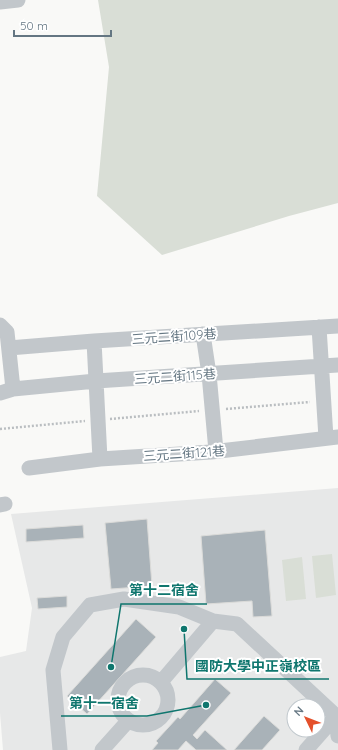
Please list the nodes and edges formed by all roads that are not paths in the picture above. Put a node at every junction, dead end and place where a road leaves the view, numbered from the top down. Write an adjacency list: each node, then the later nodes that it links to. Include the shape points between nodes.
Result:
1 (18, 0): 2 (street)
2 (0, 2)
3 (0, 325): 8 (street, via 7,332)
4 (338, 326): 5 (street, 三元二街109巷)
5 (319, 327): 6 (street, 三元二街109巷); 10 (street)
6 (203, 334): 7 (street, 三元二街109巷); 11 (street)
7 (94, 341): 8 (street, 三元二街109巷); 12 (street)
8 (10, 348): 13 (street)
9 (338, 365): 10 (street, 三元二街115巷)
10 (322, 366): 11 (street, 三元二街115巷); 14 (street, via 324,401)
11 (209, 374): 12 (street, 三元二街115巷); 15 (street)
12 (96, 381): 13 (street, 三元二街115巷); 16 (street)
13 (6, 391)
14 (332, 437): 15 (street, 三元二街121巷)
15 (216, 452): 16 (street, 三元二街121巷)
16 (100, 459): 17 (street, 三元二街121巷)
17 (29, 468)
18 (213, 621): 19 (street); 20 (street, via 237,624); 23 (street, via 179,607 124,599 90,605 63,637 53,670)
19 (161, 682): 21 (street, via 168,695 167,709 158,721 145,726); 21 (street, via 148,675 134,676 123,685 117,698 120,712)
20 (337, 716): 22 (street); 25 (street)
21 (128, 721): 24 (street)
22 (338, 736)
23 (60, 750)
24 (102, 750)
25 (306, 750)

